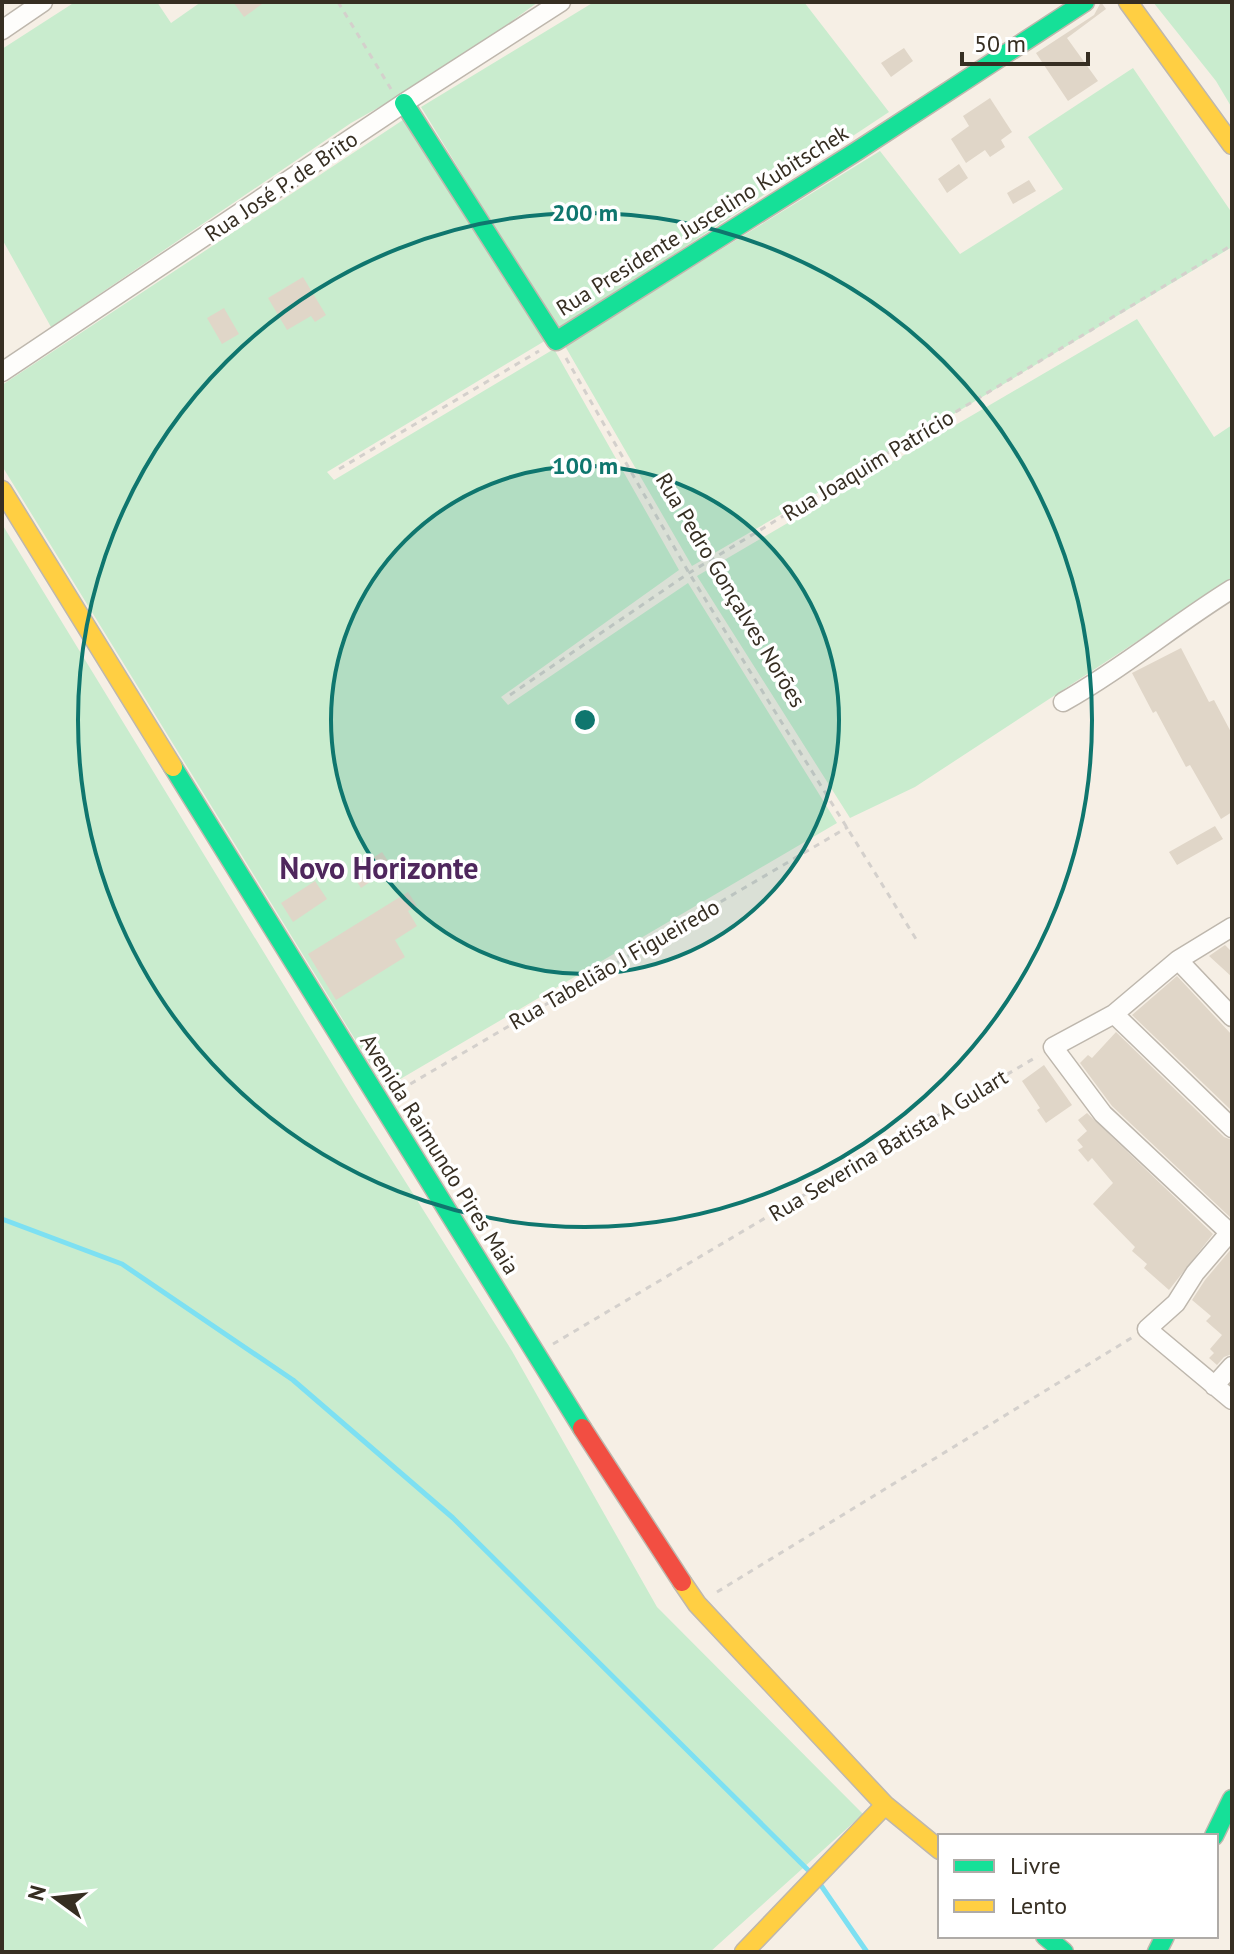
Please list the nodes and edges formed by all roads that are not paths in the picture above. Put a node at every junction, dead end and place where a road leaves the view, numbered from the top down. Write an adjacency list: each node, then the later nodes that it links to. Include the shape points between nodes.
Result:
1 (561, 2): 6 (street, Rua José P. de Brito)
2 (1085, 2): 6 (street, Rua Presidente Juscelino Kubitschek, via 556,341)
3 (1128, 2): 7 (street)
4 (33, 5): 5 (street)
5 (2, 30)
6 (404, 103): 8 (street, Rua José P. de Brito)
7 (1232, 145)
8 (2, 372)
9 (2, 490): 22 (street, Avenida Raimundo Pires Maia, via 626,1499 697,1604)
10 (1232, 589): 11 (street)
11 (1063, 702)
12 (1232, 927): 13 (street)
13 (1178, 960): 14 (street); 15 (street)
14 (1114, 1014): 16 (street); 17 (street, via 1053,1047 1103,1114)
15 (1232, 1017)
16 (1232, 1128)
17 (1231, 1234): 19 (street, via 1176,1303 1147,1329)
18 (1232, 1366): 19 (street)
19 (1214, 1386): 20 (street)
20 (1232, 1400)
21 (1232, 1799): 23 (street)
22 (885, 1805): 24 (street, Avenida Raimundo Pires Maia); 25 (street)
23 (1215, 1834)
24 (938, 1848)
25 (815, 1877): 27 (street); 28 (street)
26 (1047, 1938): 29 (street)
27 (727, 1952)
28 (744, 1952)
29 (1064, 1952)

